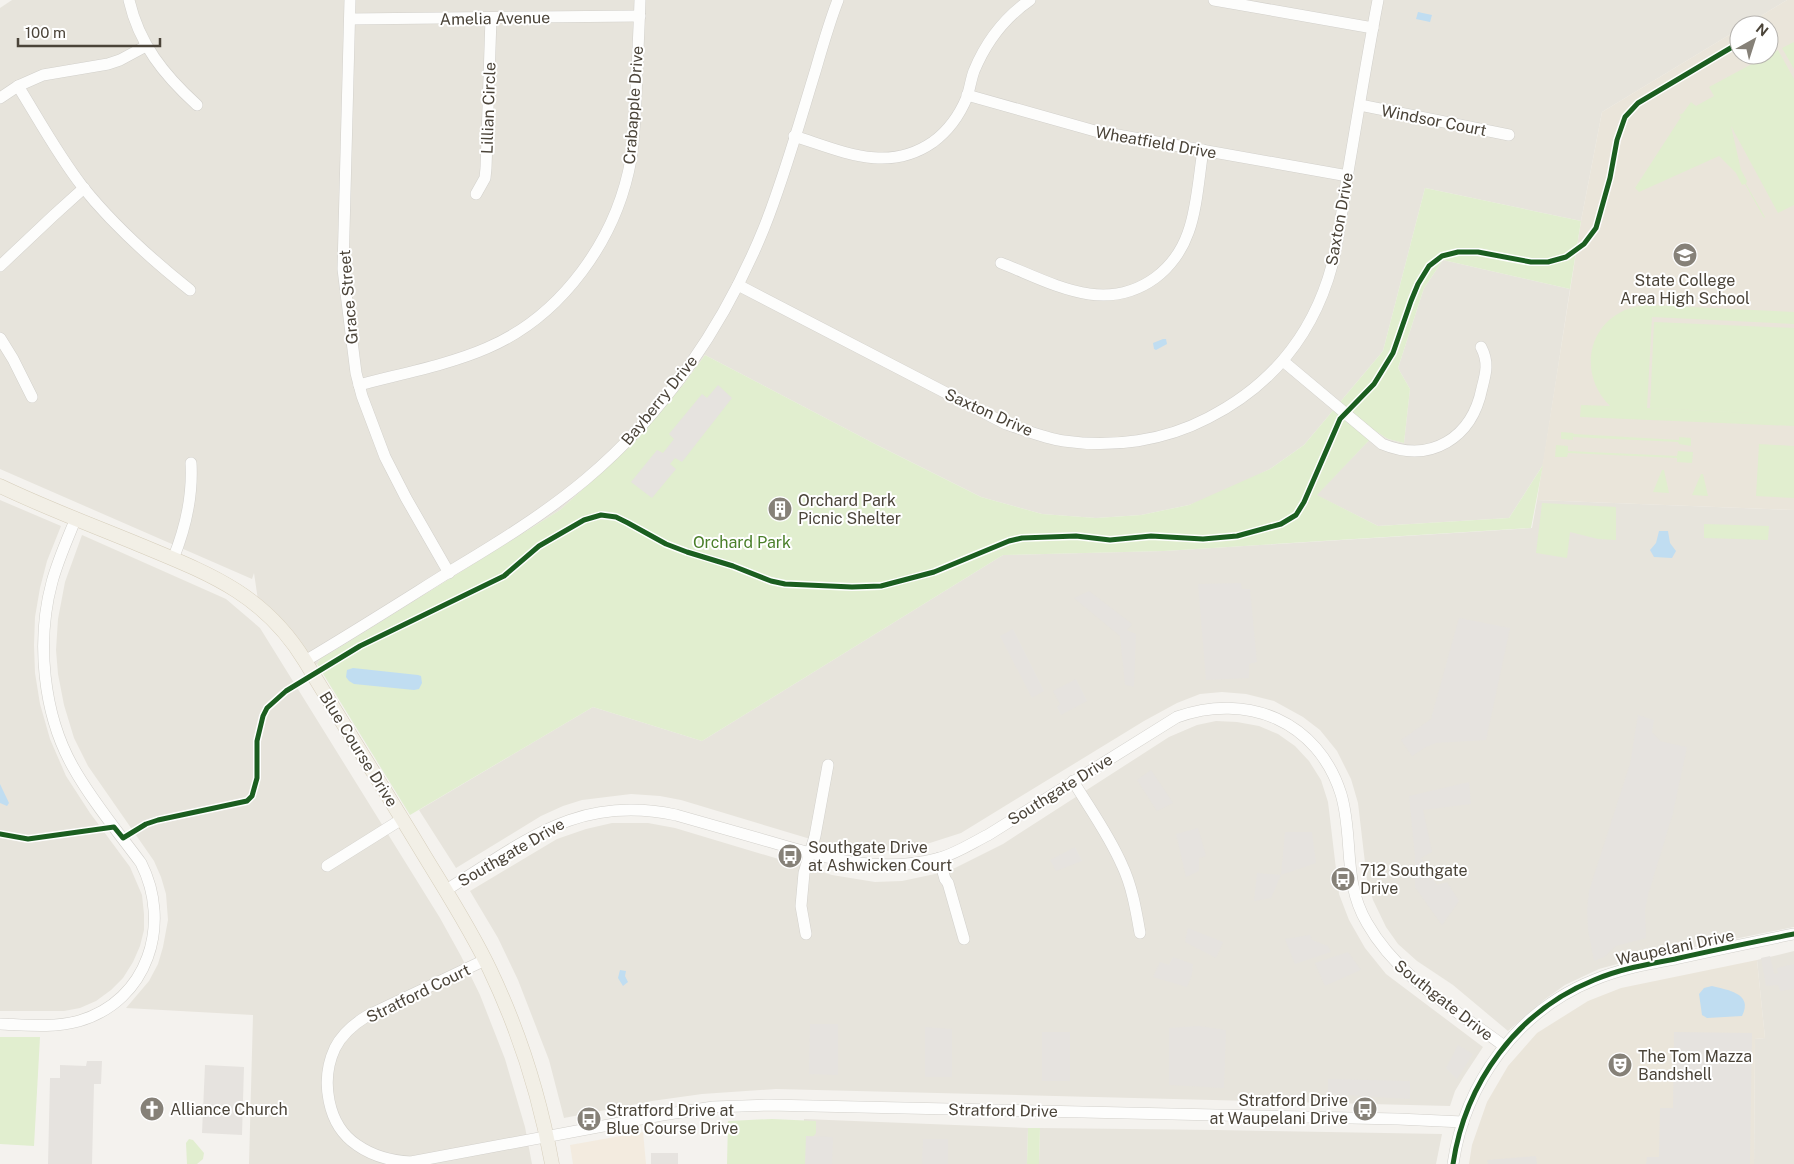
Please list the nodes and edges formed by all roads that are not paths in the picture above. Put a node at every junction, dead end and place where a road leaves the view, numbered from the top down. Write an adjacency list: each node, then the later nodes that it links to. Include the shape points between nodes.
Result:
1 (129, 0): 12 (street)
2 (350, 0): 10 (street, Grace Street)
3 (640, 0): 8 (street, Crabapple Drive)
4 (838, 0): 19 (street, Bayberry Drive)
5 (1030, 0): 14 (street, via 1007,18 992,37)
6 (1214, 0): 11 (street)
7 (1378, 0): 11 (street, Saxton Drive)
8 (640, 16): 9 (street, Amelia Avenue); 31 (street, Crabapple Drive, via 633,136 627,176 606,234 584,269 540,315 488,348)
9 (491, 18): 10 (street, Amelia Avenue); 23 (street, Lillian Circle, via 486,168 485,178)
10 (350, 19): 31 (street, Grace Street, via 343,269)
11 (1373, 28): 17 (street, Saxton Drive)
12 (146, 46): 13 (street, via 108,64 52,73); 16 (street, via 176,86)
13 (18, 86): 15 (street); 22 (street)
14 (967, 95): 19 (street, via 951,125 937,138 924,148 898,158 868,158); 20 (street, Wheatfield Drive, via 1095,131)
15 (0, 98)
16 (197, 105)
17 (1360, 105): 18 (street, Windsor Court); 21 (street, Saxton Drive)
18 (1509, 135)
19 (794, 136): 26 (street, Bayberry Drive, via 764,228)
20 (1203, 150): 21 (street, Wheatfield Drive); 24 (street, via 1189,232 1176,256 1146,284 1116,295 1088,295)
21 (1348, 176): 30 (street, Saxton Drive, via 1328,277 1307,328)
22 (84, 188): 25 (street); 27 (street, via 123,232)
23 (476, 194)
24 (1001, 263)
25 (0, 266)
26 (738, 285): 30 (street, Saxton Drive, via 1006,424 1064,441 1116,443 1150,439 1198,424 1255,388); 37 (street, Bayberry Drive, via 720,319 664,400 618,450 546,512)
27 (190, 290)
28 (0, 338): 32 (street)
29 (1481, 347): 30 (street, via 1486,369 1479,405 1472,418 1448,442 1422,450 1382,444)
30 (1283, 361)
31 (359, 384): 37 (street, Grace Street, via 384,457)
32 (32, 397)
33 (191, 463): 36 (street, via 188,511)
34 (0, 486): 35 (main road, Blue Course Drive)
35 (76, 518): 36 (main road, Blue Course Drive); 51 (street, via 51,584 45,618 45,675 60,738 72,766 147,876 154,900 154,934 138,977 126,992 101,1012 51,1026)
36 (173, 559): 38 (main road, Blue Course Drive, via 223,582 250,600 283,630)
37 (449, 573): 38 (street, Bayberry Drive)
38 (305, 661): 41 (main road, Blue Course Drive)
39 (828, 765): 42 (street, via 815,836)
40 (1073, 781): 43 (street, Southgate Drive, via 988,835); 46 (street, via 1123,866); 52 (street, Southgate Drive, via 1177,717 1194,711 1230,707 1246,709 1290,726 1312,745 1333,773 1341,795 1357,902 1376,939 1404,972)
41 (402, 820): 44 (street); 45 (main road, Blue Course Drive)
42 (808, 853): 43 (street, Southgate Drive, via 869,865 910,864); 45 (street, Southgate Drive, via 656,810 594,812 551,826); 47 (street, via 801,896)
43 (941, 857): 49 (street, via 950,877 948,883)
44 (327, 866)
45 (446, 890): 50 (main road, Blue Course Drive)
46 (1140, 933)
47 (806, 934)
48 (1794, 934): 52 (street, Waupelani Drive, via 1634,967 1598,978 1549,1005)
49 (964, 939)
50 (485, 960): 54 (main road, Blue Course Drive, via 526,1061); 54 (street, Stratford Court, via 356,1024 335,1049 329,1066 328,1099 341,1130 355,1144 391,1161 411,1162)
51 (0, 1024)
52 (1504, 1046): 53 (street, Waupelani Drive, via 1478,1085)
53 (1463, 1122): 54 (street, Stratford Drive, via 768,1105 713,1108); 56 (street, Waupelani Drive)
54 (547, 1136): 55 (main road, Blue Course Drive)
55 (552, 1164)
56 (1453, 1164)

